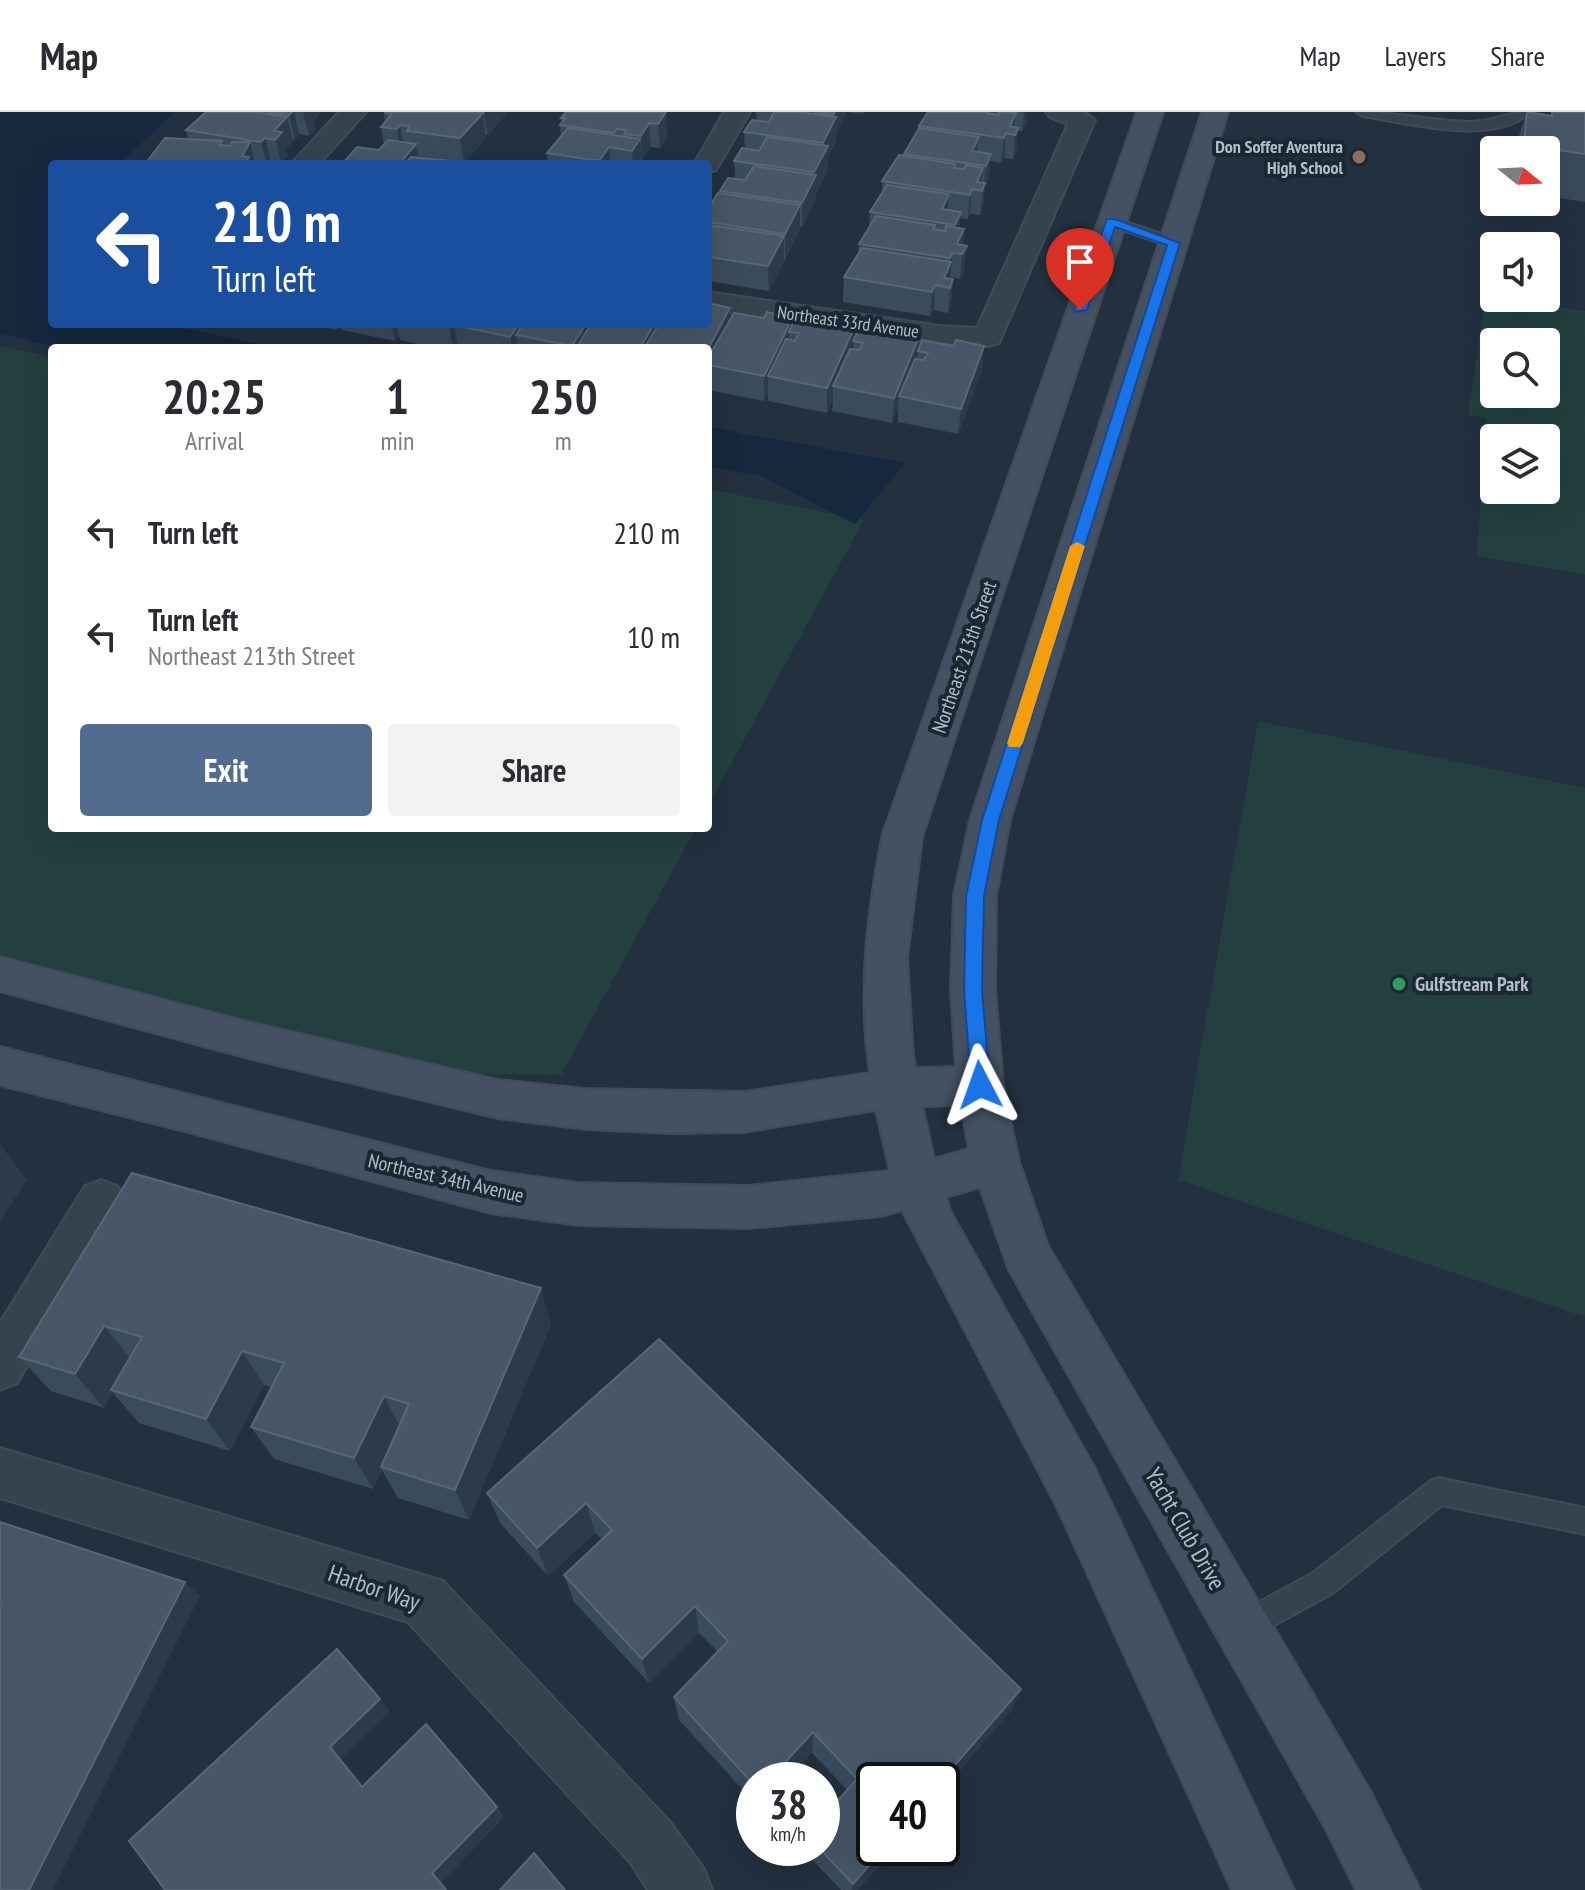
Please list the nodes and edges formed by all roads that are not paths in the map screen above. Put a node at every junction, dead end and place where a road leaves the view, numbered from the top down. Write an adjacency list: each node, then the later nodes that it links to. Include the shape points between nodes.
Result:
1 (353, 112): 8 (street)
2 (737, 112): 9 (street)
3 (1150, 112): 10 (street, Northeast 213th Street)
4 (1215, 112): 11 (street)
5 (1363, 112): 6 (lane, via 1491,126 1514,121)
6 (1523, 112)
7 (1070, 116): 12 (street, Northeast 33rd Avenue, via 988,337 940,335)
8 (308, 160)
9 (709, 160)
10 (1111, 221): 11 (lane); 16 (street, Northeast 213th Street, via 902,837 885,961)
11 (1174, 243): 15 (street, via 990,820 975,896 973,990)
12 (712, 302)
13 (0, 974): 16 (street, via 498,1099 586,1109 715,1112 797,1106)
14 (0, 1066): 19 (street, Northeast 34th Avenue, via 491,1192 578,1204 748,1207 881,1195)
15 (980, 1085): 16 (street); 17 (street)
16 (897, 1088): 19 (street, Northeast 213th Street)
17 (995, 1162): 19 (street, Northeast 34th Avenue); 23 (street, Yacht Club Drive, via 1026,1254)
18 (101, 1200): 20 (street)
19 (922, 1200): 25 (street, via 1076,1488)
20 (0, 1367)
21 (0, 1473): 24 (street, Harbor Way, via 424,1600 650,1842)
22 (1585, 1521): 23 (lane, via 1438,1491 1323,1583)
23 (1242, 1627): 26 (street, Yacht Club Drive)
24 (683, 1890)
25 (1263, 1890)
26 (1389, 1890)

